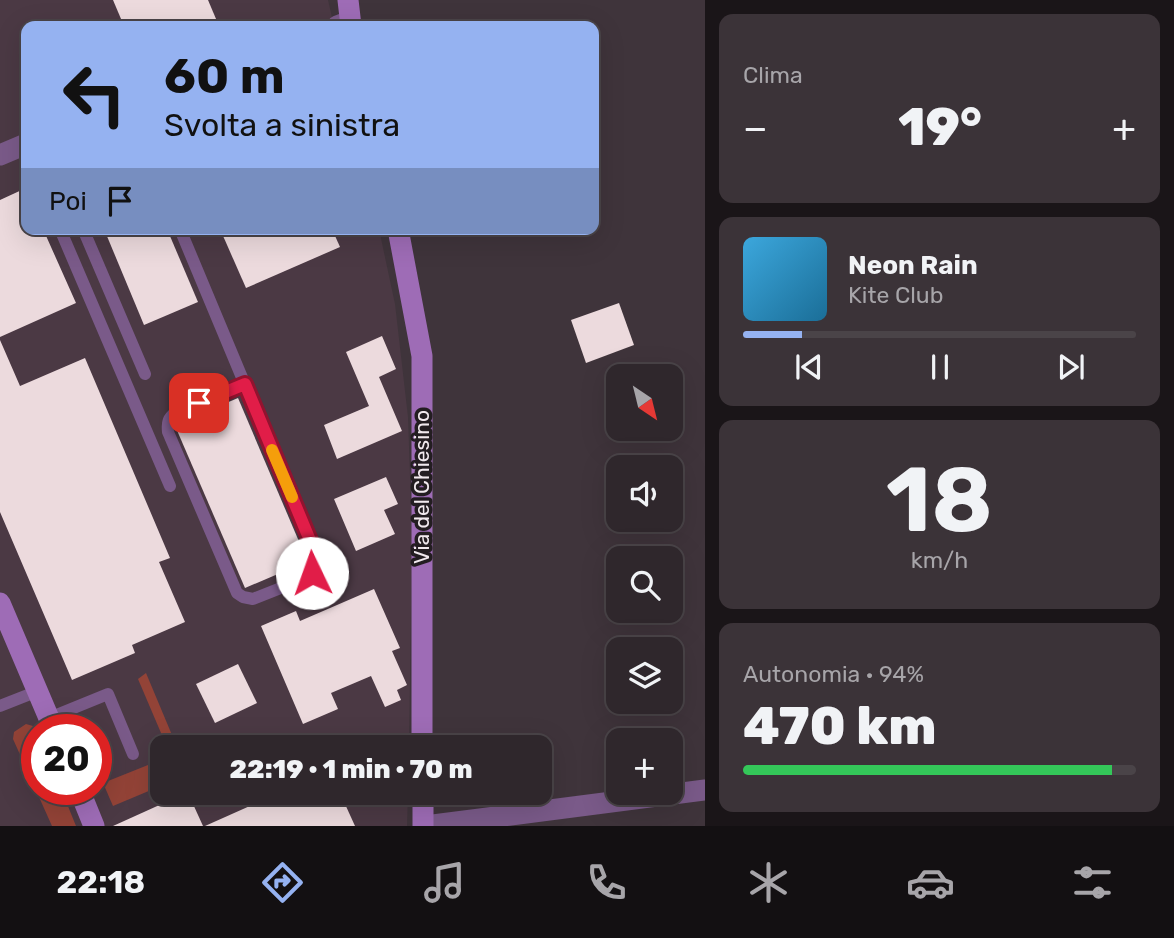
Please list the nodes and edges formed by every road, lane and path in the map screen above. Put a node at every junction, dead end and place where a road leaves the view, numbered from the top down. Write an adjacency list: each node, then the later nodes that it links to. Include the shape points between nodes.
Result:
1 (21, 148): 2 (street)
2 (0, 155)
3 (63, 235): 9 (lane)
4 (86, 235): 7 (lane)
5 (183, 235): 8 (lane)
6 (399, 235): 15 (street, Via del Chiesino, via 422,356)
7 (145, 373)
8 (245, 384): 8 (lane, via 176,412 167,424 237,593 253,599 306,578 316,562)
9 (170, 486)
10 (0, 603): 11 (street)
11 (38, 691): 12 (lane); 13 (street)
12 (0, 706)
13 (48, 714)
14 (71, 714): 16 (lane, via 108,694)
15 (422, 735)
16 (133, 754)
17 (705, 790): 21 (street)
18 (85, 805): 20 (street)
19 (423, 805): 21 (street)
20 (94, 826)
21 (424, 826)

